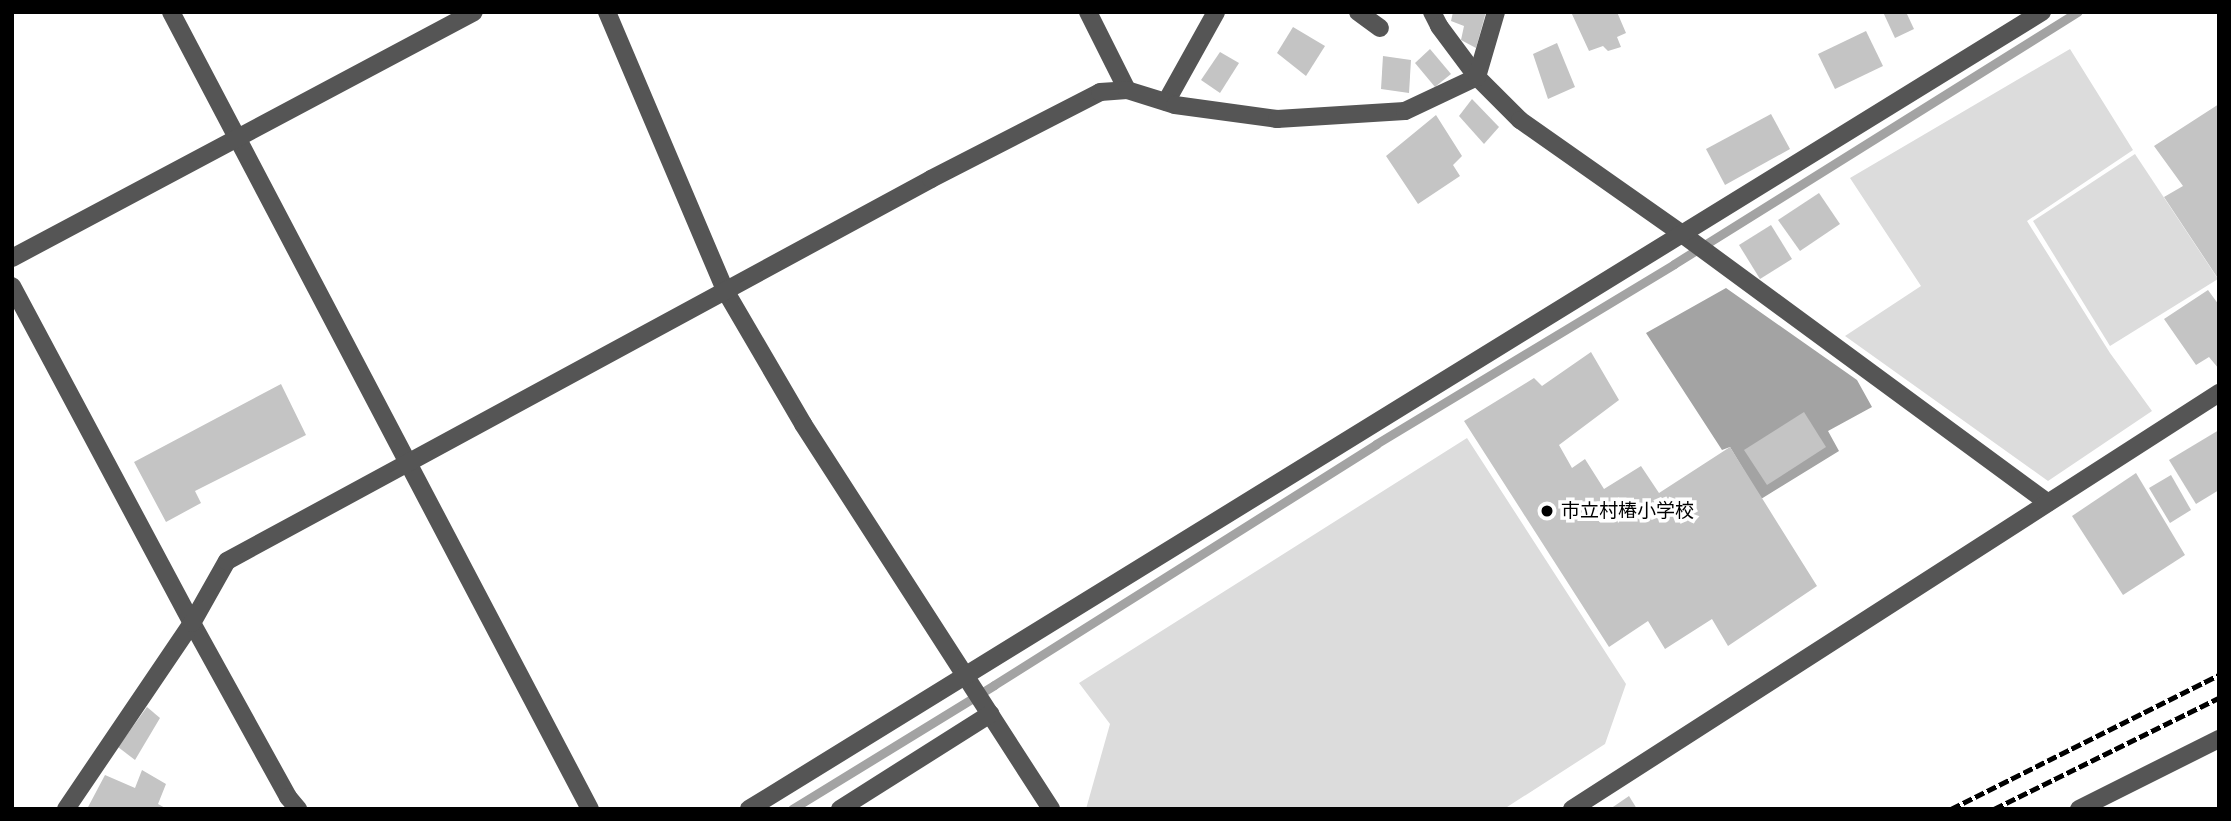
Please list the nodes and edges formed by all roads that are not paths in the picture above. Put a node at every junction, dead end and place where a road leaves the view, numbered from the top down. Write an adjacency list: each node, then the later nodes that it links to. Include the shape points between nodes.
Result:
1 (171, 12): 14 (street)
2 (474, 12): 14 (street)
3 (607, 12): 18 (street)
4 (1088, 12): 12 (street)
5 (1216, 12): 13 (street)
6 (1358, 12): 10 (street)
7 (1432, 12): 11 (street)
8 (1496, 12): 11 (street)
9 (2042, 12): 15 (street)
10 (1380, 29)
11 (1477, 77): 13 (street, via 1405,111 1278,119); 15 (street, via 1520,120)
12 (1128, 90): 13 (street); 18 (street, via 1100,92 931,178)
13 (1166, 102)
14 (238, 138): 16 (street); 20 (street)
15 (1682, 234): 21 (street); 23 (street)
16 (12, 258)
17 (12, 286): 22 (street)
18 (726, 292): 20 (street); 23 (street, via 803,424)
19 (2219, 393): 21 (street)
20 (410, 463): 22 (street, via 227,561); 28 (street)
21 (2048, 503): 32 (street)
22 (192, 623): 26 (street); 27 (street)
23 (964, 673): 24 (street); 29 (street)
24 (990, 714): 30 (street); 31 (street)
25 (2219, 739): 33 (street)
26 (66, 809)
27 (298, 809)
28 (590, 809)
29 (749, 809)
30 (840, 809)
31 (1051, 809)
32 (1572, 809)
33 (2079, 809)

